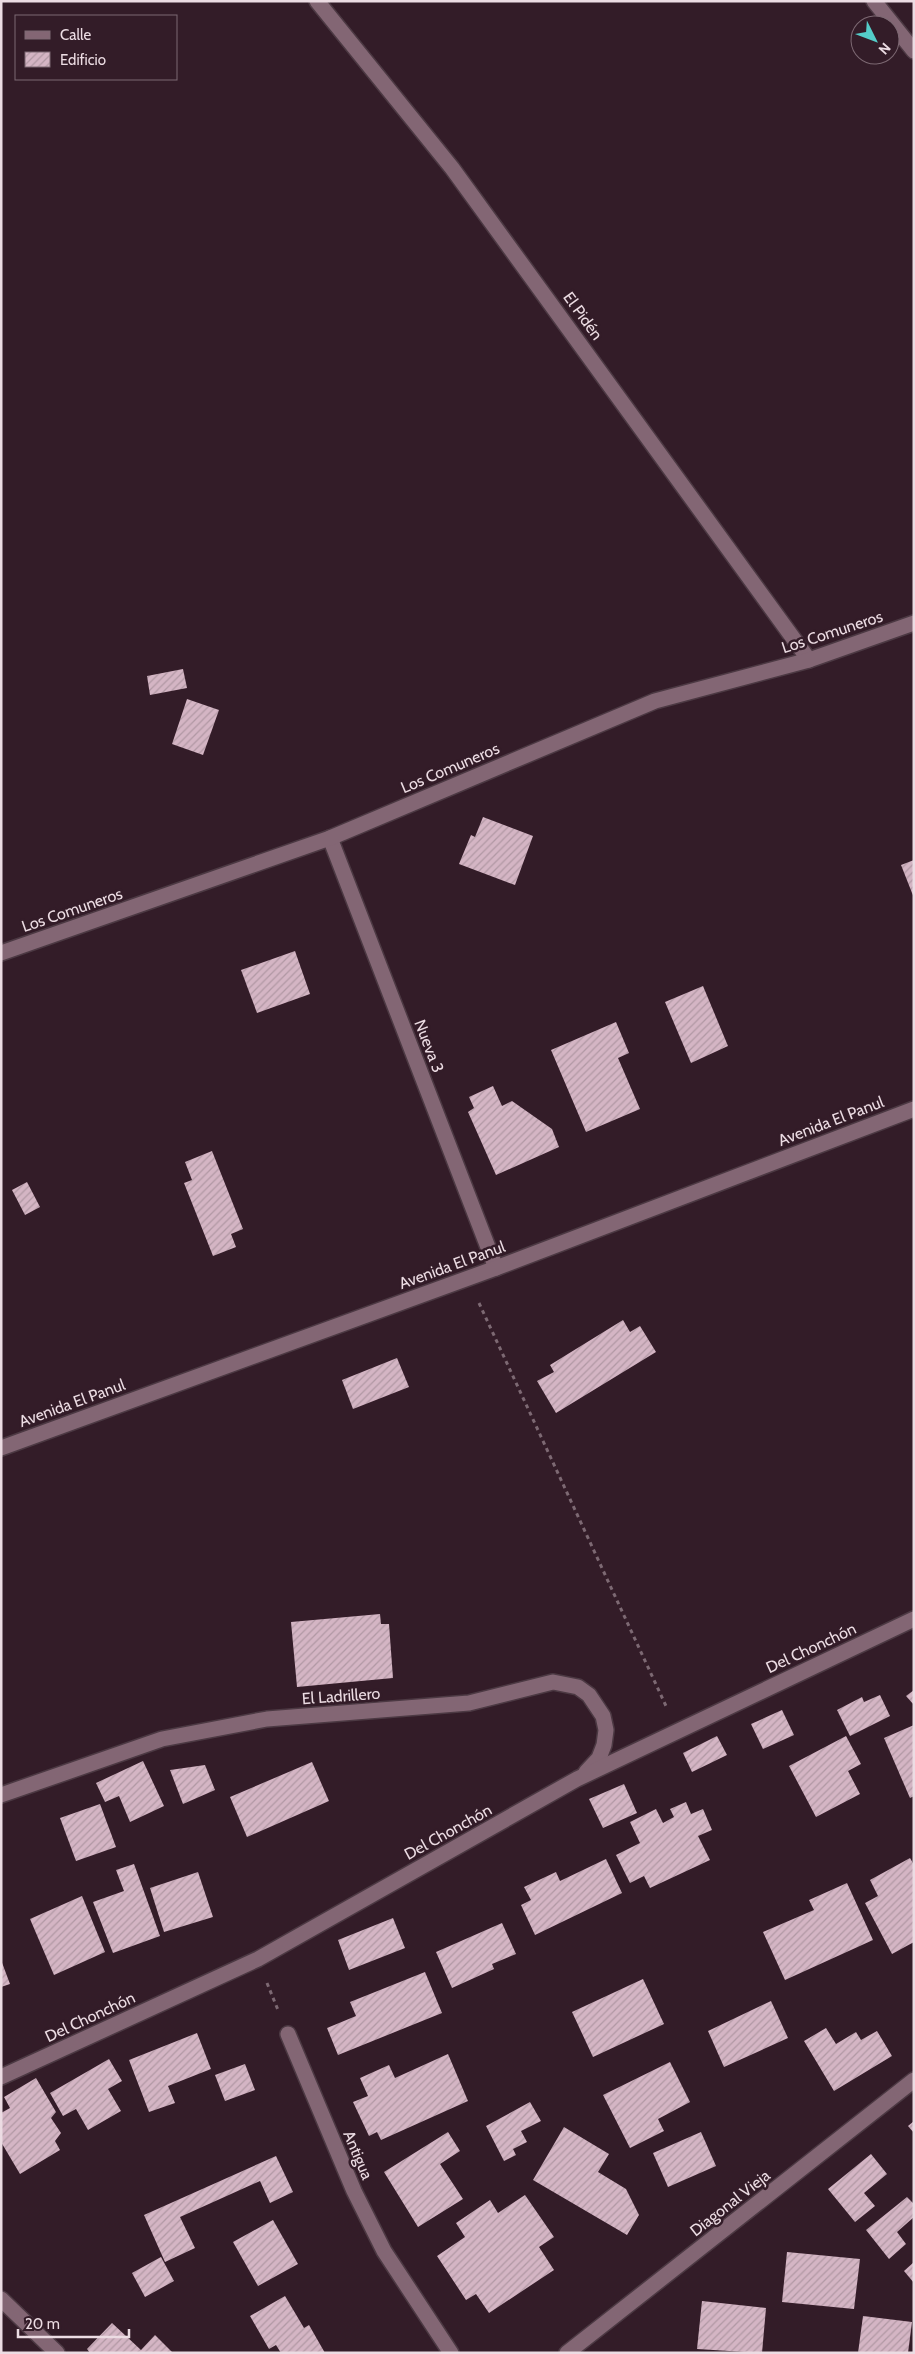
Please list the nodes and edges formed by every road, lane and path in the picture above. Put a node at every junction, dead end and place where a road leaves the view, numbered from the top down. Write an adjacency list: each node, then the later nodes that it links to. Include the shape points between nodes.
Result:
1 (317, 1): 5 (street, El Pidén, via 452,168)
2 (874, 1): 3 (street)
3 (914, 51)
4 (914, 623): 5 (street, Los Comuneros)
5 (809, 660): 6 (street, Los Comuneros, via 655,701)
6 (330, 838): 7 (street, Los Comuneros); 9 (street, Nueva 3)
7 (1, 953)
8 (914, 1109): 9 (street, Avenida El Panul)
9 (496, 1268): 10 (street, Avenida El Panul)
10 (468, 1278): 11 (street, Avenida El Panul); 13 (path)
11 (1, 1448)
12 (914, 1618): 13 (street, Del Chonchón)
13 (678, 1731): 14 (street, Del Chonchón)
14 (577, 1780): 15 (street, El Ladrillero, via 599,1758 606,1730 603,1716 589,1695 578,1687 553,1682 469,1703 267,1719 162,1739); 16 (street, Del Chonchón)
15 (1, 1795)
16 (258, 1959): 17 (path); 18 (street, Del Chonchón)
17 (288, 2034): 22 (street, Antigua, via 354,2191 384,2250)
18 (1, 2077)
19 (914, 2080): 23 (street, Diagonal Vieja)
20 (1, 2299): 21 (street)
21 (57, 2353)
22 (451, 2353)
23 (567, 2353)

